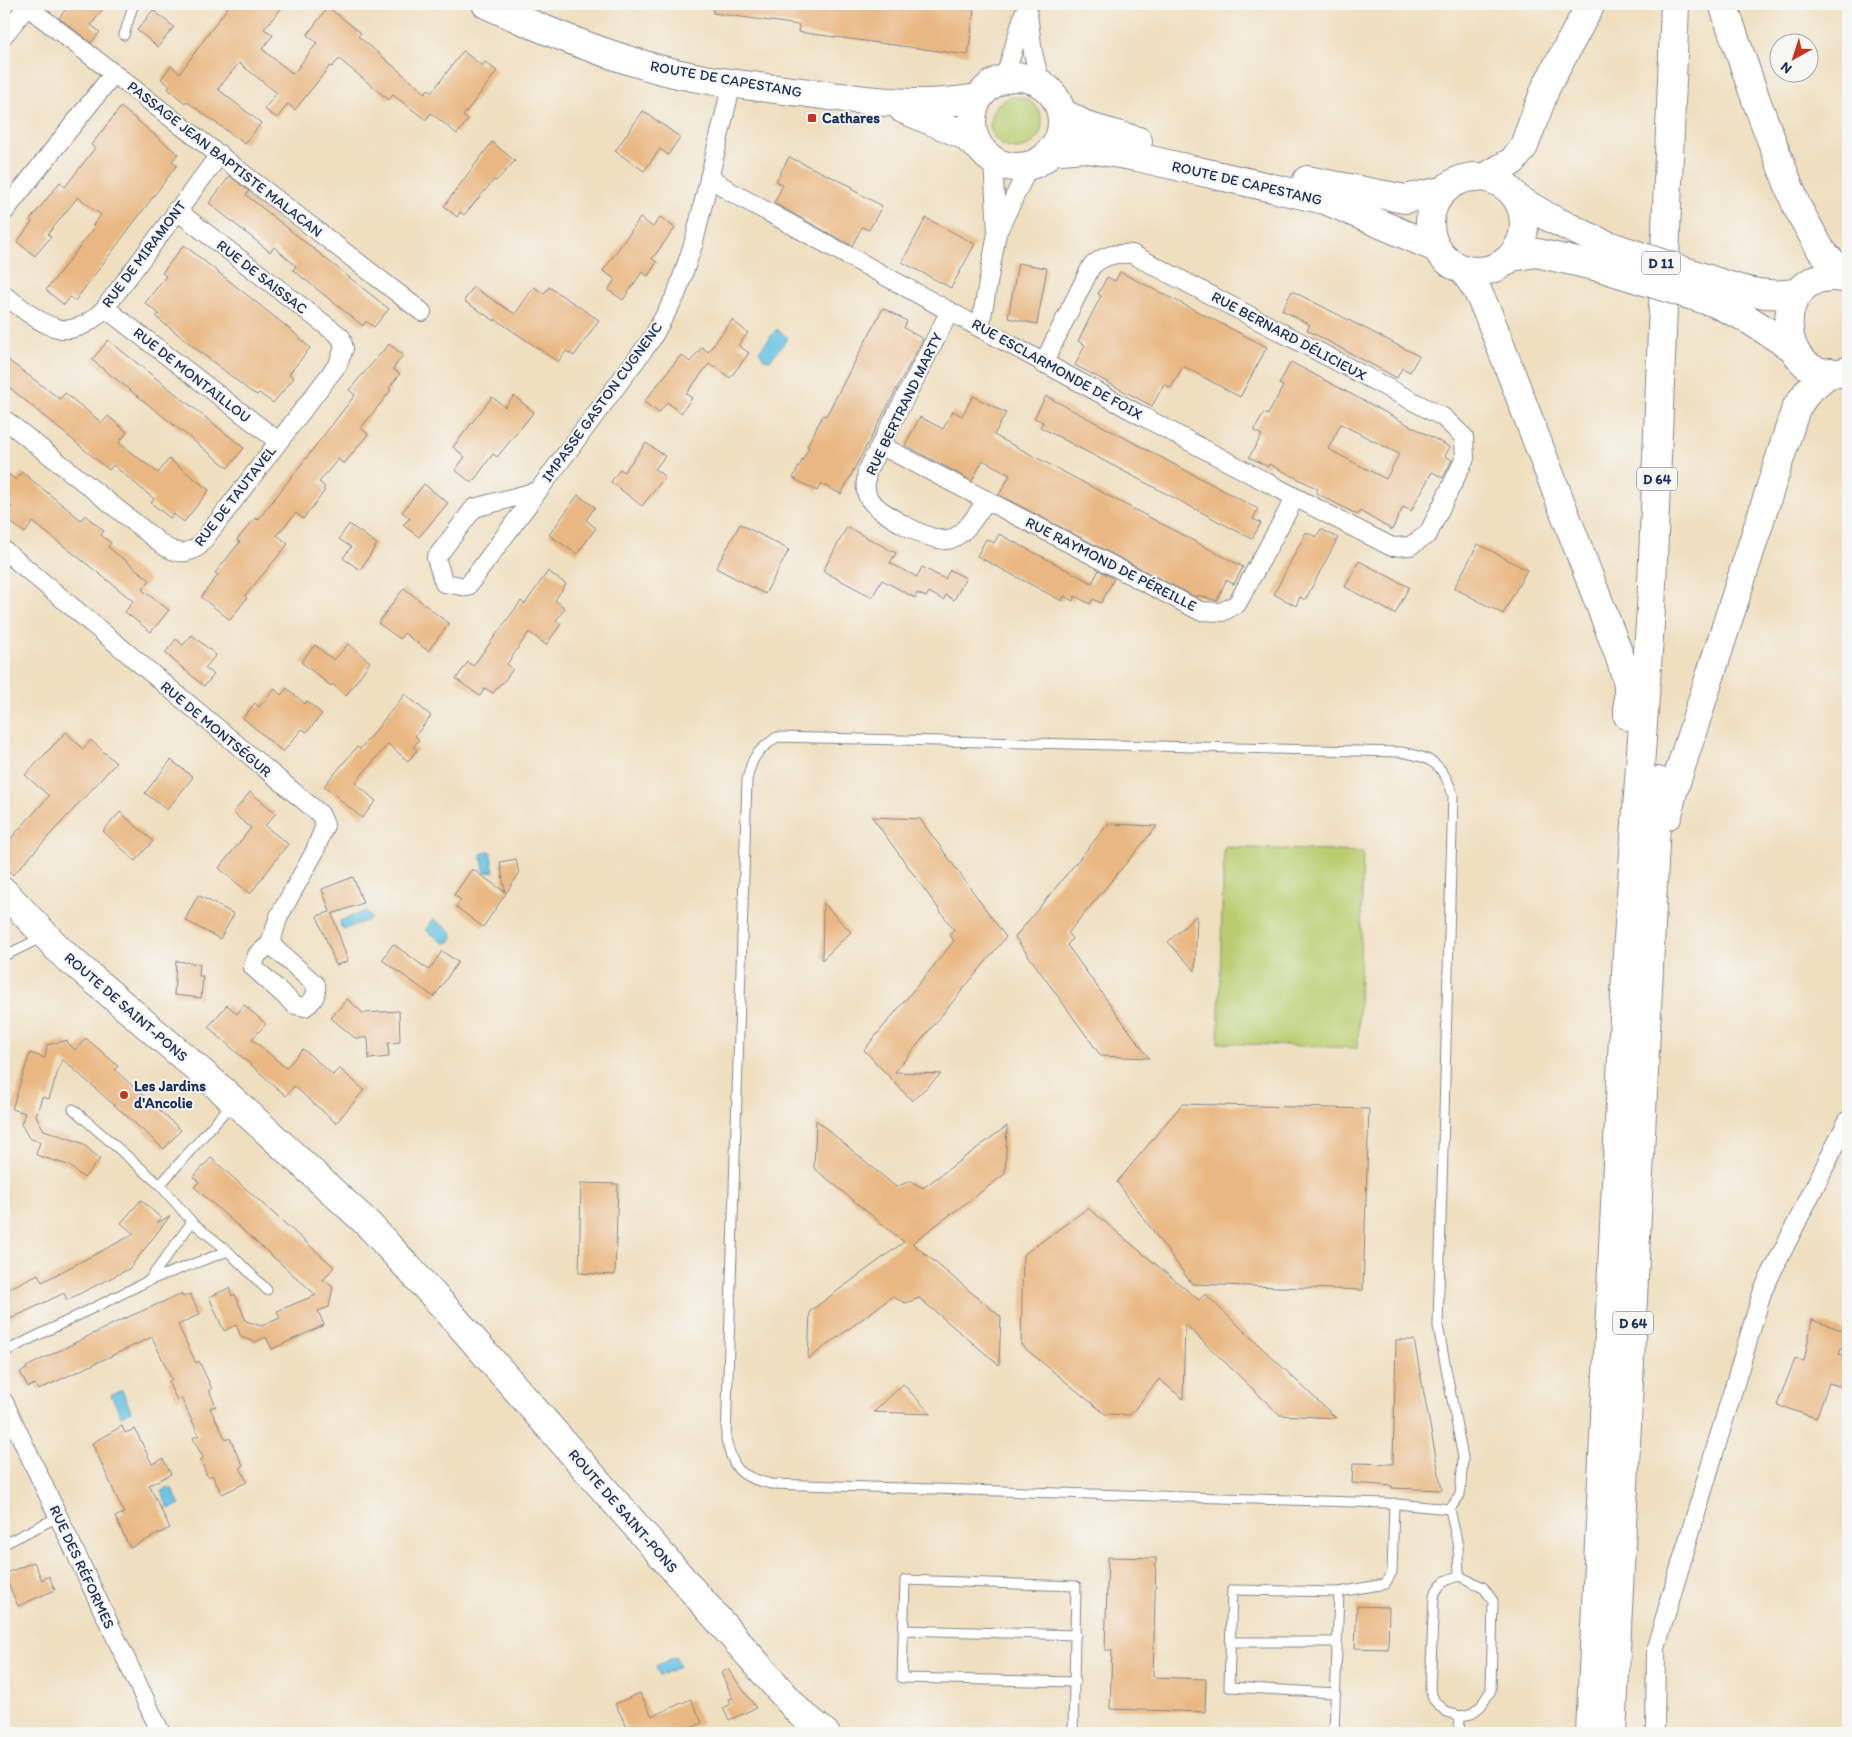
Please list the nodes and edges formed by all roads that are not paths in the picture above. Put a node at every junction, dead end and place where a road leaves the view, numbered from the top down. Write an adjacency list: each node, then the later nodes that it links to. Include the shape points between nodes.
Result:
1 (136, 4): 9 (lane)
2 (486, 4): 13 (main road, ROUTE DE CAPESTANG, via 545,32 642,65)
3 (1591, 4): 23 (main road, via 1546,87 1524,146 1513,161)
4 (1675, 4): 57 (main road, D 64, via 1652,600)
5 (1690, 4): 54 (main road, D 64)
6 (1723, 4): 33 (main road, via 1797,207 1821,250)
7 (26, 5): 10 (street); 11 (street, PASSAGE JEAN BAPTISTE MALACAN)
8 (1027, 5): 12 (street); 14 (street)
9 (124, 34)
10 (4, 35)
11 (114, 73): 19 (street, PASSAGE JEAN BAPTISTE MALACAN); 27 (street)
12 (1007, 78): 14 (main road, via 1024,77); 15 (main road, via 990,85)
13 (732, 83): 16 (main road, ROUTE DE CAPESTANG); 22 (street, IMPASSE GASTON CUGNENC)
14 (1041, 84): 17 (main road, via 1054,96)
15 (978, 98): 16 (main road, ROUTE DE CAPESTANG, via 949,103); 20 (main road, via 972,114 973,131)
16 (887, 103): 20 (main road, ROUTE DE CAPESTANG, via 962,134)
17 (1061, 112): 18 (main road, via 1061,129); 24 (main road, ROUTE DE CAPESTANG, via 1106,133 1315,182 1405,199)
18 (1050, 151): 21 (main road, via 1043,159); 29 (main road, ROUTE DE CAPESTANG, via 1084,148 1137,157 1325,200)
19 (220, 154): 26 (street, RUE DE MIRAMONT); 39 (street, PASSAGE JEAN BAPTISTE MALACAN)
20 (986, 154): 21 (main road, via 1009,166); 28 (street)
21 (1027, 166): 28 (street)
22 (709, 177): 38 (street, RUE ESCLARMONDE DE FOIX); 48 (street, IMPASSE GASTON CUGNENC, via 694,242 676,295 651,340)
23 (1486, 177): 24 (main road, via 1470,176 1455,181); 25 (main road, via 1510,189)
24 (1442, 191): 29 (main road, via 1430,218 1430,234)
25 (1518, 200): 30 (main road, D 11); 31 (main road, via 1524,214 1524,230 1520,245)
26 (176, 210): 37 (street, RUE DE MIRAMONT); 41 (street, RUE DE SAISSAC, via 340,337)
27 (4, 212)
28 (997, 233): 40 (street)
29 (1436, 248): 32 (main road, via 1443,257)
30 (1601, 255): 31 (main road, D 11, via 1537,253); 35 (main road, D 11, bridge)
31 (1511, 257): 32 (main road, via 1489,270)
32 (1464, 270): 57 (main road, via 1489,316 1628,683)
33 (1848, 279): 34 (main road, via 1822,279)
34 (1800, 292): 35 (main road, D 11, via 1783,295); 42 (main road, via 1787,319)
35 (1718, 293): 42 (main road, D 11, via 1746,318)
36 (4, 295): 37 (street, RUE DE MIRAMONT, via 48,326 61,330 85,325)
37 (105, 308): 46 (street, RUE DE MONTAILLOU)
38 (950, 311): 40 (street, RUE ESCLARMONDE DE FOIX); 47 (street, RUE BERTRAND MARTY)
39 (422, 312)
40 (980, 327): 43 (street, RUE ESCLARMONDE DE FOIX)
41 (344, 348): 46 (street, RUE DE TAUTAVEL, via 338,364)
42 (1793, 348): 44 (main road, via 1802,360 1815,368)
43 (1043, 364): 49 (street, RUE ESCLARMONDE DE FOIX); 51 (street, RUE BERNARD DÉLICIEUX, via 1091,267 1099,259 1117,253 1132,254 1443,417 1464,437 1465,458 1428,534)
44 (1839, 372): 54 (main road, via 1808,391 1796,408 1672,794)
45 (4, 419): 46 (street, RUE DE TAUTAVEL, via 176,553 189,552 199,546)
46 (278, 441)
47 (880, 445): 50 (street, RUE RAYMOND DE PÉREILLE); 50 (street, RUE BERTRAND MARTY, via 867,471 865,486 868,497 876,508 933,539 949,541 961,534)
48 (538, 491): 48 (street, IMPASSE GASTON CUGNENC, via 474,508 436,558 444,583 467,587)
49 (1295, 498): 50 (street, RUE RAYMOND DE PÉREILLE, via 1237,604 1222,612 1200,611); 51 (street, RUE ESCLARMONDE DE FOIX, via 1392,547)
50 (988, 500)
51 (1410, 546)
52 (4, 550): 56 (street, RUE DE MONTSÉGUR, via 320,814 325,825 314,853 279,916)
53 (4, 892): 55 (main road, ROUTE DE SAINT-PONS)
54 (1652, 912): 91 (main road, D 64)
55 (51, 942): 58 (lane); 59 (main road, ROUTE DE SAINT-PONS)
56 (270, 944)
57 (1628, 953): 90 (main road, D 64)
58 (4, 956)
59 (224, 1104): 62 (lane); 67 (main road, ROUTE DE SAINT-PONS); 67 (main road, ROUTE DE SAINT-PONS, via 309,1168 368,1224)
60 (73, 1108): 62 (lane)
61 (1848, 1120): 92 (street, via 1763,1290 1656,1647)
62 (160, 1185): 63 (lane)
63 (192, 1222): 64 (lane); 65 (lane)
64 (228, 1251): 65 (lane); 66 (lane)
65 (150, 1280): 68 (lane)
66 (267, 1290)
67 (447, 1310): 84 (main road, ROUTE DE SAINT-PONS)
68 (4, 1352)
69 (4, 1402): 70 (street, RUE DES RÉFORMES)
70 (8, 1423): 73 (street, RUE DES RÉFORMES)
71 (1394, 1503): 72 (lane); 72 (lane, via 772,1484 742,1476 732,1462 726,1439 747,780 751,762 759,749 777,737 1400,752 1424,756 1438,766 1448,778 1453,794 1438,1326 1463,1458 1460,1496); 76 (lane, via 1390,1580 1385,1584)
72 (1450, 1509): 75 (lane, via 1458,1546)
73 (58, 1517): 74 (lane); 85 (street, RUE DES RÉFORMES)
74 (4, 1544)
75 (1459, 1576): 83 (lane, via 1438,1586 1434,1596 1430,1689 1440,1707); 83 (lane, via 1483,1587 1493,1601 1491,1690 1481,1706 1471,1714)
76 (1339, 1592): 79 (lane, via 1232,1590); 80 (lane)
77 (903, 1630): 78 (lane); 78 (lane, via 905,1580 1076,1586); 81 (lane, via 902,1678)
78 (1076, 1635): 81 (lane)
79 (1230, 1642): 80 (lane); 82 (lane, via 1229,1687)
80 (1337, 1642): 82 (lane)
81 (1075, 1682): 87 (lane)
82 (1335, 1693): 88 (lane)
83 (1460, 1716): 89 (lane)
84 (804, 1723): 86 (main road, ROUTE DE SAINT-PONS)
85 (160, 1733)
86 (825, 1733)
87 (1073, 1733)
88 (1334, 1733)
89 (1459, 1733)
90 (1590, 1733)
91 (1612, 1733)
92 (1655, 1733)

